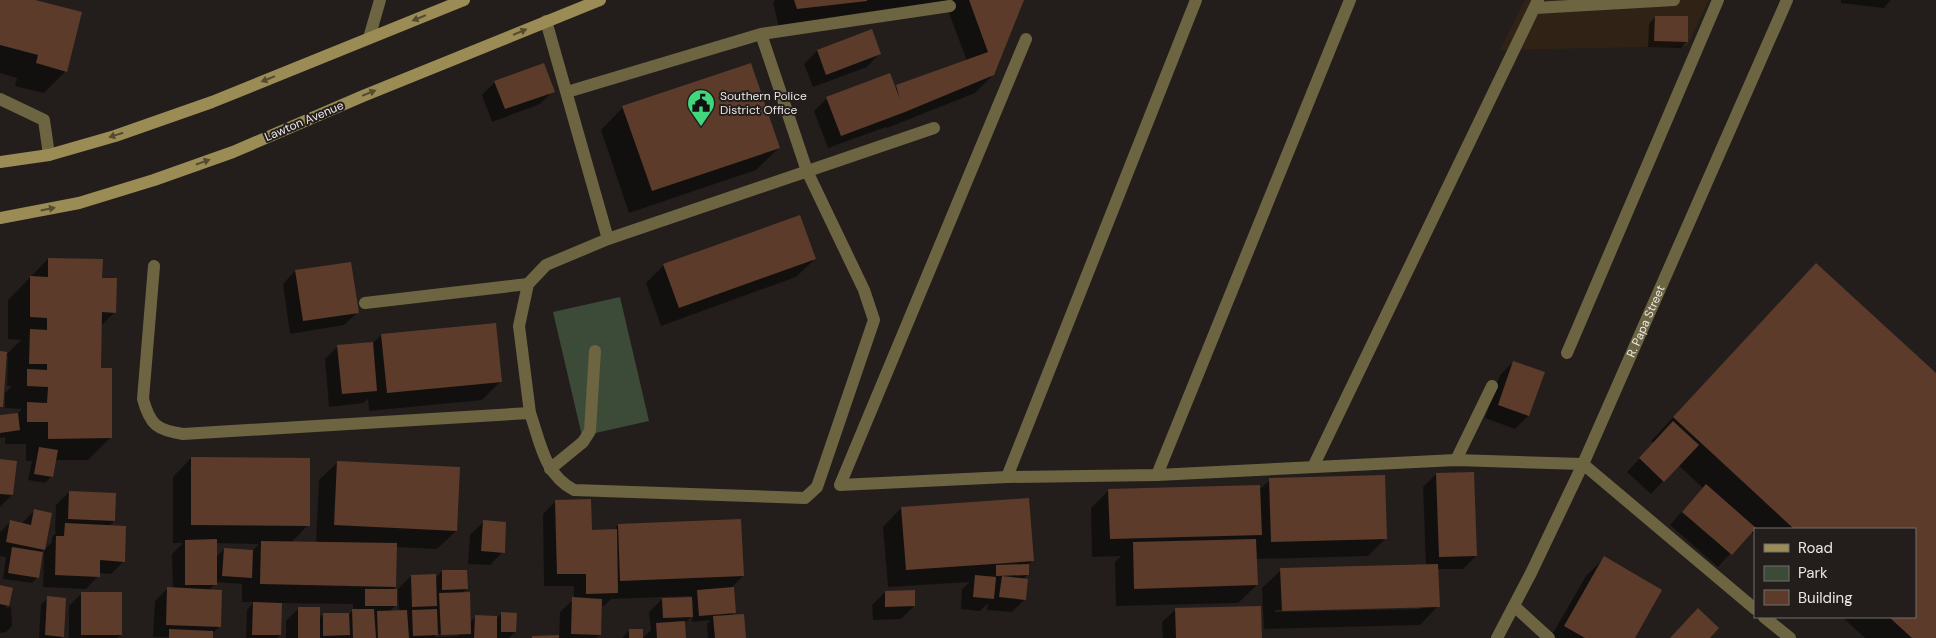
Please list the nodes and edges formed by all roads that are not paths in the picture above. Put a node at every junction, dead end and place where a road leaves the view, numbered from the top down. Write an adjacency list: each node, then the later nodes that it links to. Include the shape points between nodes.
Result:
1 (380, 0): 13 (street)
2 (464, 0): 13 (main road, one-way to 13)
3 (600, 0): 11 (main road, Lawton Avenue)
4 (1196, 0): 35 (street)
5 (1350, 0): 34 (street)
6 (1674, 0): 9 (street)
7 (1718, 0): 27 (street)
8 (1787, 0): 31 (street, R. Papa Street)
9 (1536, 4): 32 (street)
10 (950, 6): 12 (street)
11 (546, 21): 15 (street); 21 (main road, Lawton Avenue, one-way to 11, via 79,203 234,152)
12 (761, 34): 15 (street); 20 (street)
13 (369, 38): 18 (main road, one-way to 18, via 212,102)
14 (1026, 39): 35 (street, via 840,485)
15 (567, 92): 22 (street)
16 (0, 99): 18 (street, via 44,120)
17 (934, 128): 20 (street)
18 (49, 155): 19 (main road)
19 (0, 162)
20 (807, 171): 22 (street); 33 (street, via 864,290 874,320 817,487 805,498 574,490 562,484)
21 (0, 218)
22 (608, 239): 24 (street, via 546,265)
23 (154, 266): 29 (street, via 143,399 154,425 166,431 183,434)
24 (528, 284): 25 (street); 29 (street, via 519,326)
25 (365, 303)
26 (595, 351): 33 (street, via 590,431 583,442)
27 (1566, 353)
28 (1492, 386): 30 (street)
29 (530, 414): 33 (street)
30 (1456, 460): 31 (street); 32 (street)
31 (1583, 464): 36 (street, R. Papa Street); 37 (street)
32 (1312, 467): 34 (street)
33 (550, 469)
34 (1157, 475): 35 (street)
35 (1007, 477)
36 (1514, 606): 39 (street, R. Papa Street); 40 (street)
37 (1754, 608)
38 (1765, 618): 41 (street)
39 (1497, 638)
40 (1548, 638)
41 (1790, 638)

